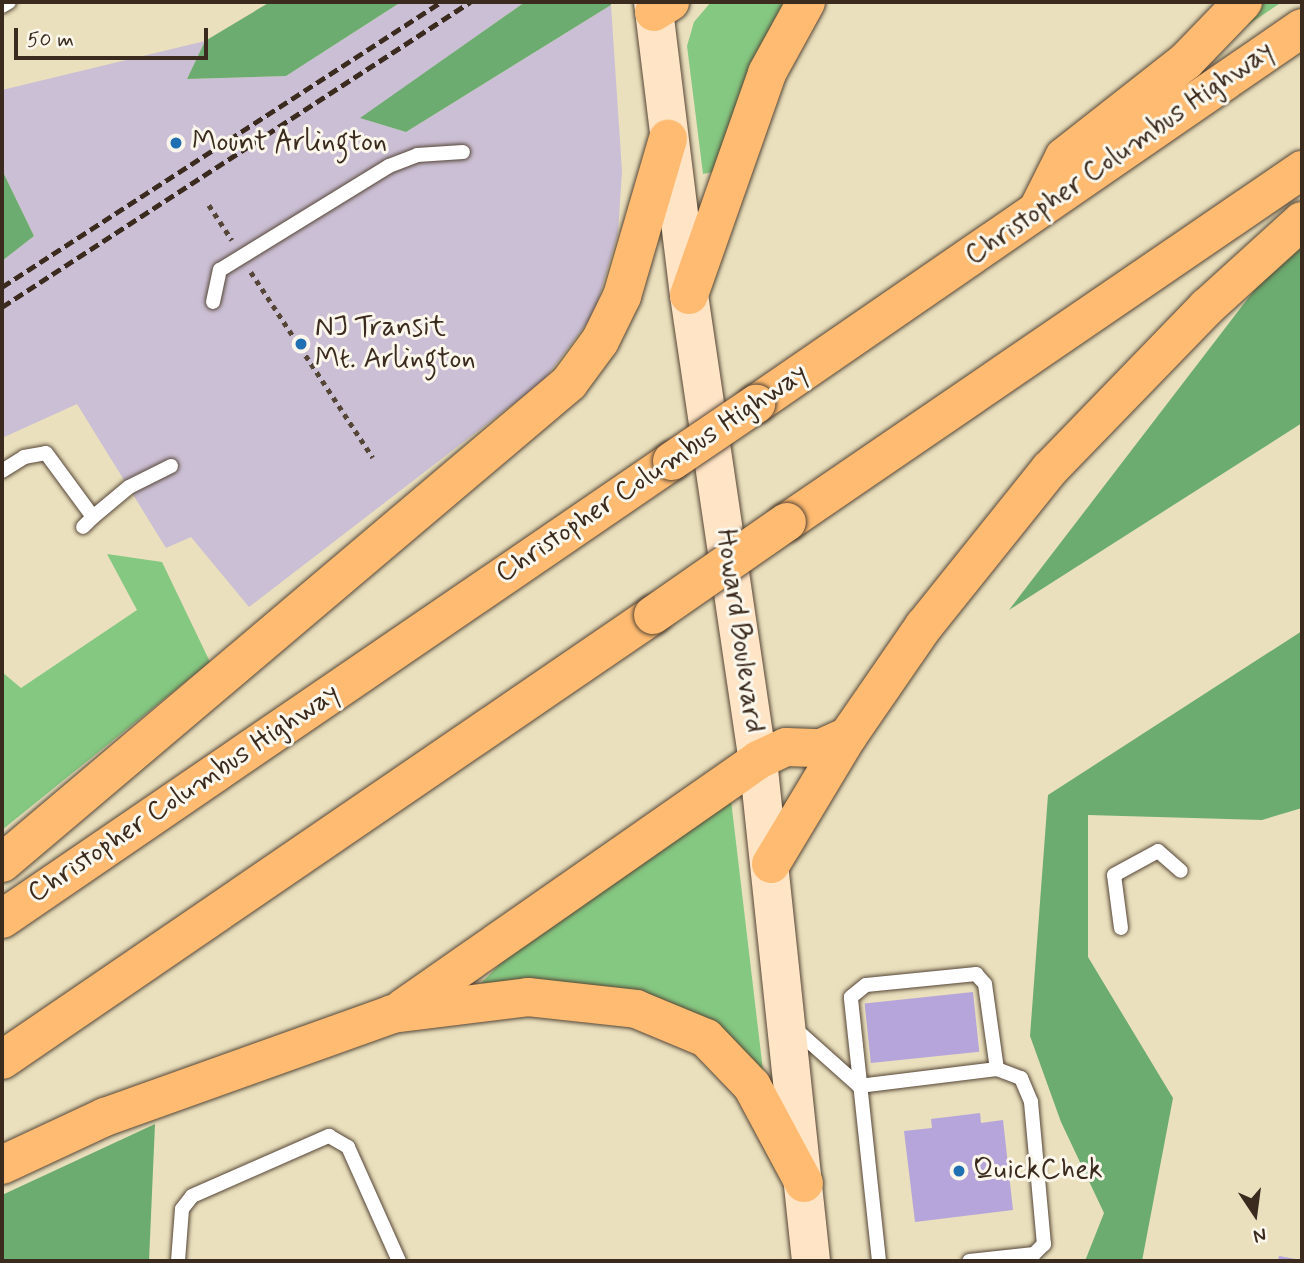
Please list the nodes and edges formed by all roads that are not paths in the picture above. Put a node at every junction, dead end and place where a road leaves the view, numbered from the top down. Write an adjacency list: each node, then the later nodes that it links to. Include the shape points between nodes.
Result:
1 (9, 2): 5 (lane)
2 (806, 2): 12 (highway, via 767,73)
3 (1243, 2): 10 (highway, via 1186,61 1064,157)
4 (659, 5): 7 (main road, Howard Boulevard)
5 (2, 6)
6 (1302, 29): 10 (highway, Christopher Columbus Highway)
7 (668, 139): 12 (main road, Howard Boulevard); 18 (highway, via 622,296 600,341 569,383)
8 (463, 152): 13 (lane, via 417,155 389,166 220,270)
9 (1302, 170): 25 (highway, bridge)
10 (1037, 211): 21 (highway, Christopher Columbus Highway, bridge)
11 (1302, 221): 16 (highway, via 1206,307 1051,469 924,626)
12 (689, 295): 17 (main road, Howard Boulevard)
13 (213, 302)
14 (172, 466): 15 (lane, via 129,487 88,522 46,453 24,457)
15 (2, 471)
16 (848, 736): 17 (highway, via 821,748 786,747); 19 (highway)
17 (758, 760): 19 (main road, Howard Boulevard); 23 (highway)
18 (2, 863)
19 (771, 863): 24 (main road, Howard Boulevard)
20 (1181, 871): 22 (lane, via 1157,851 1114,875)
21 (2, 919)
22 (1121, 928)
23 (392, 1014): 28 (highway, via 157,1097); 29 (highway, via 528,997 612,1004 683,1026 715,1045 752,1086)
24 (788, 1022): 27 (lane); 29 (main road, Howard Boulevard)
25 (2, 1060)
26 (997, 1069): 27 (lane); 27 (lane, via 985,984 970,972 866,985 854,992 849,1009); 34 (lane, via 1021,1078 1028,1092 1045,1239 1034,1254)
27 (859, 1086): 33 (lane)
28 (2, 1164)
29 (804, 1183): 32 (main road, Howard Boulevard)
30 (178, 1261): 31 (lane, via 182,1209 192,1196 329,1136 348,1147)
31 (399, 1261)
32 (811, 1261)
33 (879, 1261)
34 (969, 1261)

